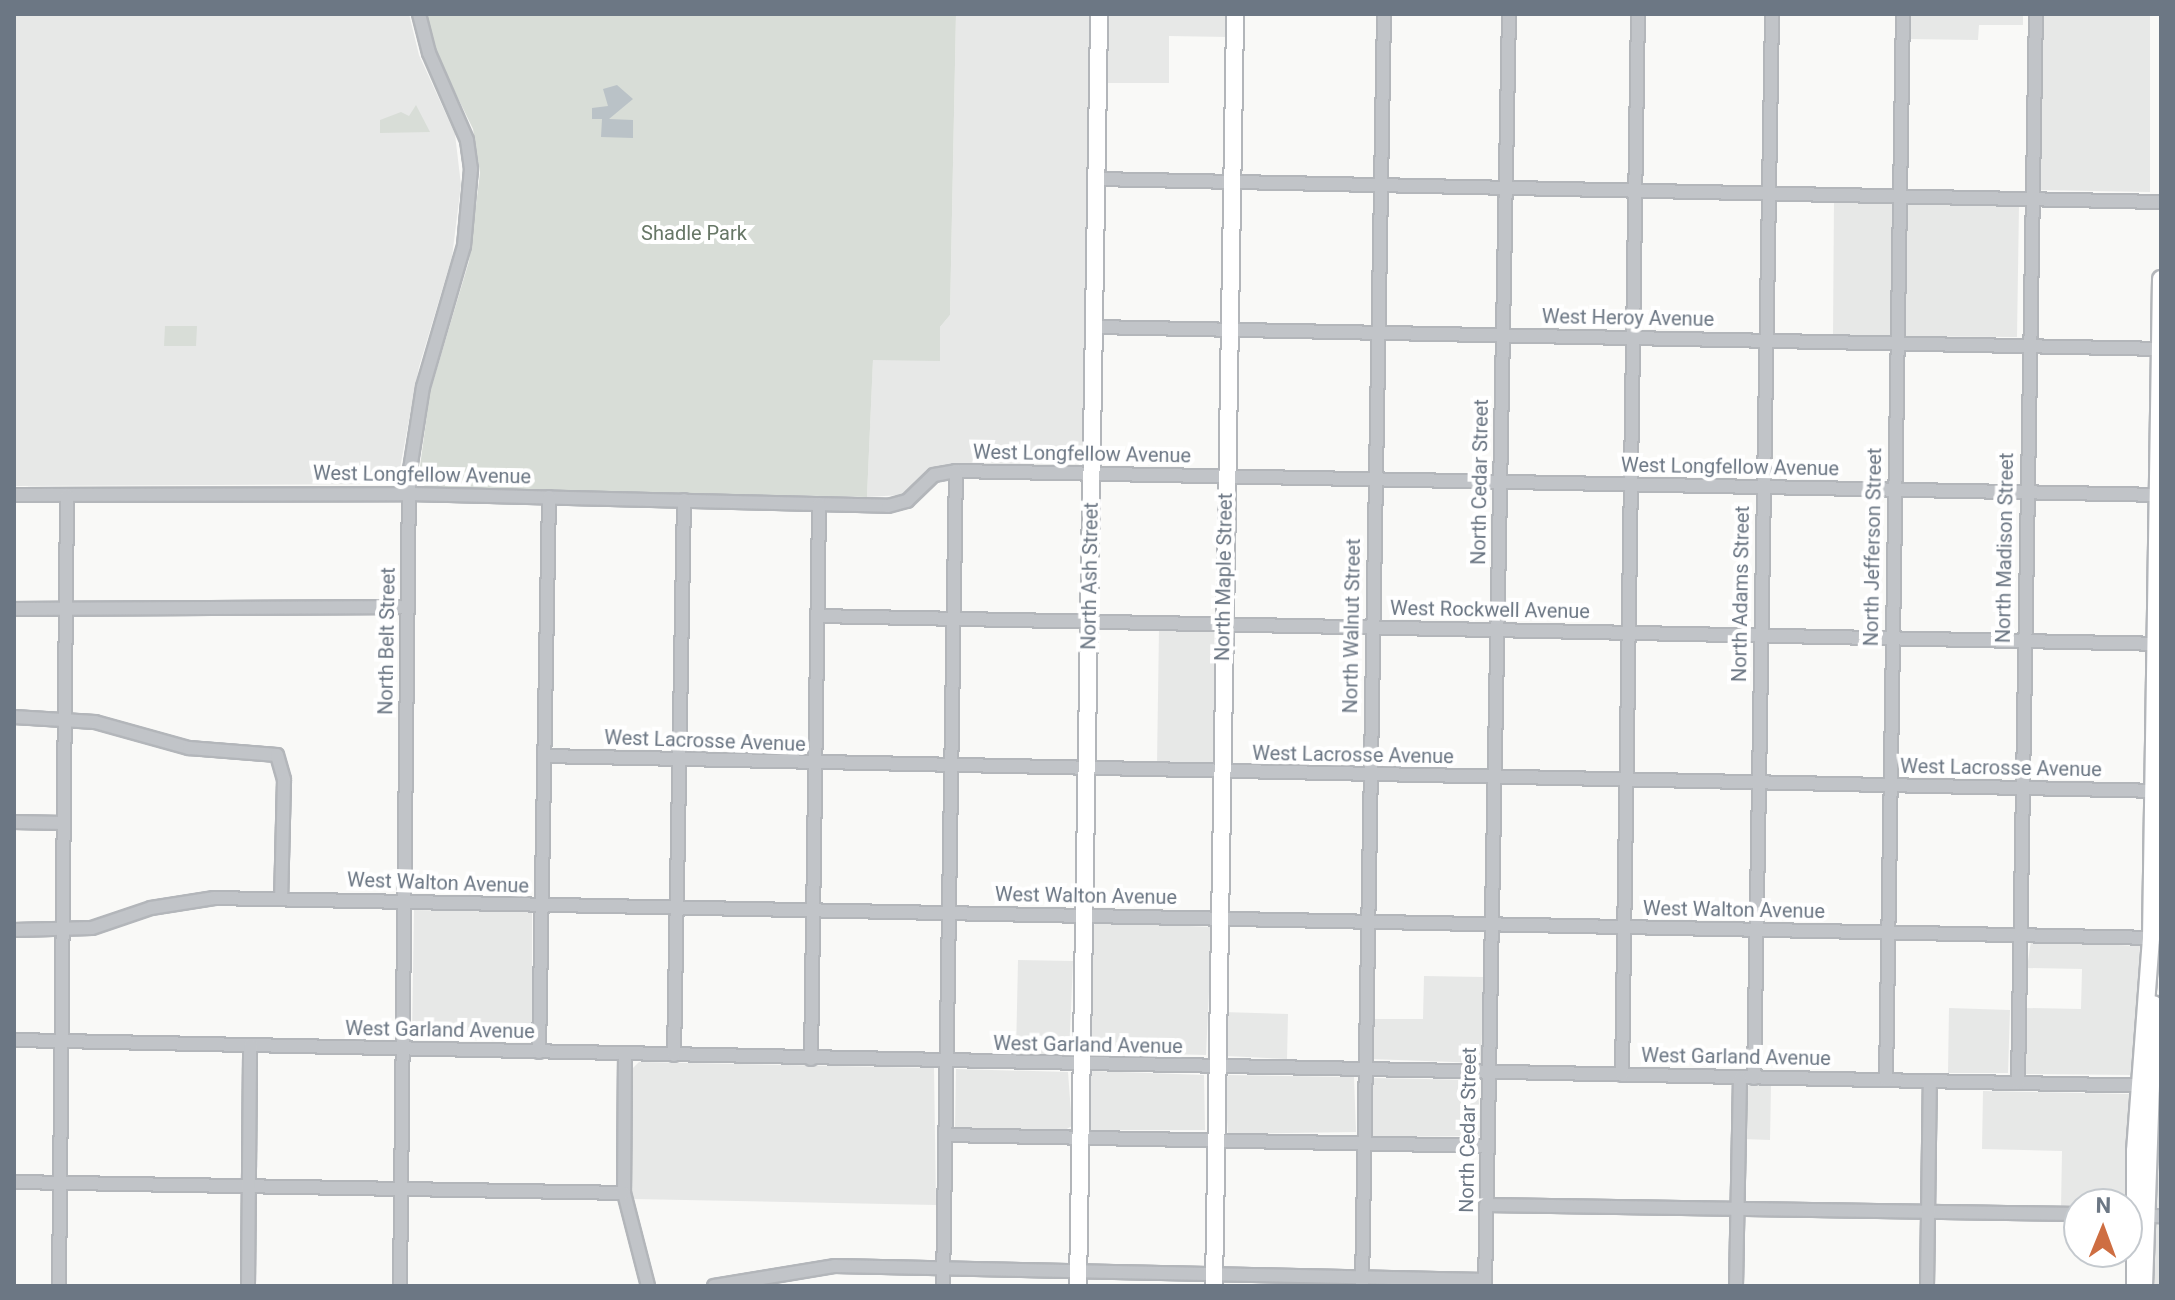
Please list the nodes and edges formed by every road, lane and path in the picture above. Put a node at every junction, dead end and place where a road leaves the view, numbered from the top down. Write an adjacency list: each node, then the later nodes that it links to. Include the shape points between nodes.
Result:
1 (419, 14): 38 (street, North Belt Street, via 429,53 467,140 471,169 464,246 415,422)
2 (1099, 14): 10 (main road, North Ash Street)
3 (1235, 14): 11 (main road, North Maple Street)
4 (1384, 14): 12 (street, North Walnut Street)
5 (1509, 14): 13 (street, North Cedar Street)
6 (1638, 14): 14 (street)
7 (1772, 14): 15 (street, North Adams Street)
8 (1903, 14): 16 (street, North Jefferson Street)
9 (2036, 14): 17 (street, North Madison Street)
10 (1097, 179): 11 (street); 20 (main road, North Ash Street)
11 (1231, 182): 12 (street); 21 (main road, North Maple Street)
12 (1380, 185): 13 (street); 22 (street, North Walnut Street)
13 (1506, 188): 14 (street); 23 (street, North Cedar Street)
14 (1635, 191): 15 (street); 24 (street)
15 (1768, 194): 16 (street); 25 (street, North Adams Street)
16 (1900, 196): 17 (street); 26 (street, North Jefferson Street)
17 (2034, 199): 18 (street); 27 (street, North Madison Street)
18 (2161, 202)
19 (2161, 279): 28 (main road)
20 (1095, 327): 21 (street, West Heroy Avenue); 30 (main road, North Ash Street)
21 (1229, 329): 22 (street, West Heroy Avenue); 31 (main road, North Maple Street)
22 (1378, 332): 23 (street, West Heroy Avenue); 32 (street, North Walnut Street)
23 (1502, 336): 24 (street, West Heroy Avenue); 33 (street, North Cedar Street)
24 (1632, 338): 25 (street, West Heroy Avenue); 34 (street)
25 (1765, 340): 26 (street, West Heroy Avenue); 35 (street, North Adams Street)
26 (1896, 344): 27 (street, West Heroy Avenue); 36 (street, North Jefferson Street)
27 (2028, 346): 28 (street, West Heroy Avenue); 37 (street, North Madison Street)
28 (2160, 349): 41 (main road)
29 (956, 471): 30 (street, West Longfellow Avenue); 44 (street, West Longfellow Avenue, via 934,475 897,505); 49 (street)
30 (1092, 474): 31 (street, West Longfellow Avenue); 50 (main road, North Ash Street)
31 (1226, 477): 32 (street, West Longfellow Avenue); 51 (main road, North Maple Street)
32 (1375, 480): 33 (street, West Longfellow Avenue); 52 (street, North Walnut Street)
33 (1500, 483): 34 (street, West Longfellow Avenue); 53 (street, North Cedar Street)
34 (1630, 485): 35 (street, West Longfellow Avenue); 54 (street)
35 (1763, 488): 36 (street, West Longfellow Avenue); 55 (street, North Adams Street)
36 (1894, 490): 37 (street, West Longfellow Avenue); 56 (street, North Jefferson Street)
37 (2026, 493): 41 (street, West Longfellow Avenue); 57 (street, North Madison Street)
38 (409, 494): 40 (street, West Longfellow Avenue); 42 (street, West Longfellow Avenue); 45 (street, North Belt Street)
39 (14, 495): 40 (street, West Longfellow Avenue)
40 (67, 495): 47 (street)
41 (2159, 495): 58 (main road)
42 (549, 497): 43 (street, West Longfellow Avenue); 61 (street)
43 (684, 500): 44 (street, West Longfellow Avenue); 62 (street)
44 (819, 504): 48 (street)
45 (407, 607): 47 (street); 77 (street, North Belt Street)
46 (14, 609): 47 (street)
47 (67, 610): 60 (street)
48 (817, 616): 49 (street, West Rockwell Avenue); 63 (street)
49 (952, 619): 50 (street, West Rockwell Avenue); 64 (street)
50 (1090, 622): 51 (street, West Rockwell Avenue); 65 (main road, North Ash Street)
51 (1224, 625): 52 (street, West Rockwell Avenue); 66 (main road, North Maple Street)
52 (1373, 628): 53 (street, West Rockwell Avenue); 67 (street, North Walnut Street)
53 (1498, 631): 54 (street, West Rockwell Avenue); 68 (street, North Cedar Street)
54 (1628, 634): 55 (street, West Rockwell Avenue); 69 (street)
55 (1761, 636): 56 (street, West Rockwell Avenue); 70 (street, North Adams Street)
56 (1892, 639): 57 (street, West Rockwell Avenue); 71 (street, North Jefferson Street)
57 (2023, 642): 58 (street, West Rockwell Avenue); 72 (street, North Madison Street)
58 (2158, 644): 73 (main road)
59 (14, 717): 60 (street)
60 (66, 718): 75 (street); 76 (street, via 189,748 266,751 280,758)
61 (544, 756): 62 (street, West Lacrosse Avenue); 78 (street)
62 (679, 759): 63 (street, West Lacrosse Avenue); 79 (street)
63 (815, 764): 64 (street, West Lacrosse Avenue); 80 (street)
64 (951, 766): 65 (street, West Lacrosse Avenue); 81 (street)
65 (1087, 770): 66 (street, West Lacrosse Avenue); 82 (main road, North Ash Street)
66 (1221, 772): 67 (street, West Lacrosse Avenue); 83 (main road, North Maple Street)
67 (1369, 775): 68 (street, West Lacrosse Avenue); 84 (street, North Walnut Street)
68 (1495, 778): 69 (street, West Lacrosse Avenue); 85 (street, North Cedar Street)
69 (1627, 780): 70 (street, West Lacrosse Avenue); 86 (street)
70 (1759, 783): 71 (street, West Lacrosse Avenue); 89 (street, North Adams Street)
71 (1890, 786): 72 (street, West Lacrosse Avenue); 90 (street, North Jefferson Street)
72 (2023, 788): 73 (street, West Lacrosse Avenue); 91 (street, North Madison Street)
73 (2157, 791): 92 (main road)
74 (14, 822): 75 (street)
75 (64, 823): 88 (street)
76 (281, 899): 77 (street, West Walton Avenue); 88 (street, West Walton Avenue, via 184,901 92,928)
77 (404, 902): 78 (street, West Walton Avenue); 96 (street, North Belt Street)
78 (543, 906): 79 (street, West Walton Avenue); 97 (street)
79 (677, 908): 80 (street, West Walton Avenue); 99 (street)
80 (813, 909): 81 (street, West Walton Avenue); 100 (street)
81 (948, 913): 82 (street, West Walton Avenue); 101 (street)
82 (1085, 916): 83 (street, West Walton Avenue); 102 (main road, North Ash Street)
83 (1218, 919): 84 (street, West Walton Avenue); 103 (main road, North Maple Street)
84 (1367, 922): 85 (street, West Walton Avenue); 104 (street, North Walnut Street)
85 (1492, 925): 86 (street, West Walton Avenue); 105 (street, North Cedar Street)
86 (1624, 927): 89 (street, West Walton Avenue); 106 (street)
87 (14, 930): 88 (street, West Walton Avenue)
88 (62, 930): 94 (street)
89 (1757, 931): 90 (street, West Walton Avenue); 108 (street, North Adams Street)
90 (1887, 933): 91 (street, West Walton Avenue); 109 (street, North Jefferson Street)
91 (2021, 935): 92 (street, West Walton Avenue); 111 (street, North Madison Street)
92 (2156, 938): 112 (main road, via 2149,983 2154,1005)
93 (14, 1040): 94 (street, West Garland Avenue)
94 (61, 1041): 95 (street, West Garland Avenue); 119 (street)
95 (250, 1045): 96 (street, West Garland Avenue); 120 (street)
96 (403, 1049): 97 (street, West Garland Avenue); 121 (street, North Belt Street)
97 (539, 1052): 98 (street, West Garland Avenue)
98 (625, 1054): 99 (street, West Garland Avenue); 122 (street)
99 (674, 1055): 100 (street, West Garland Avenue)
100 (811, 1059): 101 (street, West Garland Avenue)
101 (946, 1062): 102 (street, West Garland Avenue); 113 (street)
102 (1081, 1064): 103 (street, West Garland Avenue); 114 (main road, North Ash Street)
103 (1216, 1067): 104 (street, West Garland Avenue); 115 (main road, North Maple Street)
104 (1365, 1071): 105 (street, West Garland Avenue); 116 (street, North Walnut Street)
105 (1488, 1073): 106 (street, West Garland Avenue); 117 (street, North Cedar Street)
106 (1622, 1075): 107 (street, West Garland Avenue)
107 (1740, 1078): 108 (street, West Garland Avenue); 125 (street)
108 (1754, 1078): 109 (street, West Garland Avenue)
109 (1886, 1080): 110 (street, West Garland Avenue)
110 (1930, 1081): 111 (street, West Garland Avenue); 126 (street)
111 (2018, 1083): 112 (street, West Garland Avenue)
112 (2151, 1086): 123 (main road)
113 (945, 1135): 114 (street); 129 (street)
114 (1080, 1138): 115 (street); 130 (main road, North Ash Street)
115 (1216, 1141): 116 (street); 131 (main road, North Maple Street)
116 (1364, 1143): 117 (street); 132 (street, North Walnut Street)
117 (1487, 1146): 124 (street, North Cedar Street)
118 (14, 1182): 119 (street)
119 (60, 1183): 120 (street); 134 (street)
120 (249, 1186): 121 (street); 135 (street)
121 (401, 1190): 122 (street); 136 (street, North Belt Street)
122 (624, 1193): 137 (street)
123 (2143, 1201)
124 (1486, 1205): 125 (street); 133 (street, North Cedar Street)
125 (1738, 1210): 126 (street); 140 (street)
126 (1927, 1212): 127 (street); 141 (street)
127 (2063, 1214)
128 (2143, 1250): 142 (main road)
129 (943, 1267): 130 (street); 138 (street, via 810,1268); 139 (street)
130 (1078, 1278): 131 (street)
131 (1214, 1280): 132 (street)
132 (1362, 1281): 133 (street)
133 (1485, 1283)
134 (59, 1286)
135 (248, 1286)
136 (400, 1286)
137 (648, 1286)
138 (714, 1286)
139 (943, 1286)
140 (1736, 1286)
141 (1927, 1286)
142 (2144, 1286)

